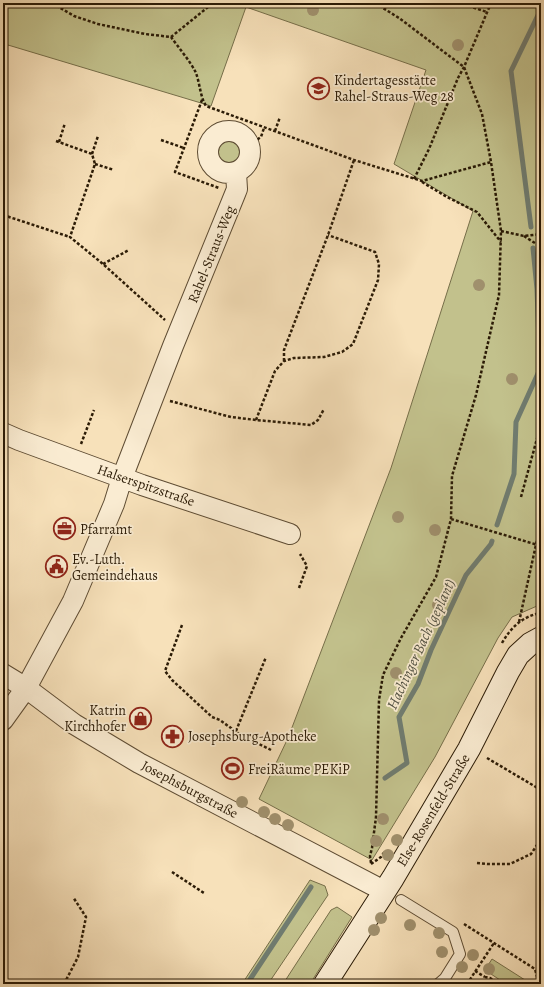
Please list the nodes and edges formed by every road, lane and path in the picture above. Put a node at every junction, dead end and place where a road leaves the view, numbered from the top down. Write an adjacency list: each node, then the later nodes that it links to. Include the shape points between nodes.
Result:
1 (52, 3): 7 (path, via 74,16 98,24)
2 (213, 3): 7 (path)
3 (375, 3): 8 (path, via 400,18)
4 (459, 3): 6 (path)
5 (491, 3): 6 (path)
6 (486, 12): 8 (path)
7 (171, 37): 9 (path, via 195,72)
8 (464, 66): 20 (path, via 482,114); 24 (path)
9 (202, 100): 12 (path, via 206,106); 17 (path)
10 (280, 117): 13 (path)
11 (65, 123): 18 (path, via 57,141)
12 (264, 128): 13 (path); 16 (path, via 261,136)
13 (275, 131): 19 (path)
14 (98, 136): 18 (path)
15 (161, 140): 17 (path)
16 (249, 145): 23 (street, via 250,157 247,164); 23 (street, via 244,137 231,131 218,134 208,145 208,159 216,170 230,174)
17 (184, 148): 26 (path, via 175,172)
18 (92, 154): 21 (path)
19 (354, 160): 24 (path); 30 (path)
20 (491, 162): 25 (path); 28 (path)
21 (95, 164): 22 (path); 32 (path)
22 (114, 170)
23 (236, 172): 37 (street, Rahel-Straus-Weg, via 237,189)
24 (414, 179): 25 (path)
25 (422, 181): 33 (path, via 477,212)
26 (224, 190)
27 (3, 214): 32 (path)
28 (501, 231): 31 (path); 33 (path)
29 (541, 234): 31 (path)
30 (328, 235): 38 (path, via 284,350); 38 (path, via 375,252 379,264 378,280 353,344 342,352 324,357)
31 (524, 236): 34 (path)
32 (70, 237): 36 (path)
33 (501, 242): 48 (path, via 499,295 476,395 452,476)
34 (541, 247)
35 (129, 250): 36 (path)
36 (103, 264): 37 (path)
37 (178, 333): 39 (street, Rahel-Straus-Weg)
38 (284, 361): 42 (path, via 275,372)
39 (154, 397): 42 (path); 46 (street, Rahel-Straus-Weg)
40 (324, 409): 42 (path, via 318,420 311,425)
41 (94, 410): 45 (path)
42 (256, 420)
43 (541, 424): 47 (path)
44 (3, 433): 46 (street, Halserspitzstraße)
45 (79, 449)
46 (122, 478): 50 (street, Halserspitzstraße); 62 (street, Rahel-Straus-Weg, via 114,504 73,600)
47 (521, 497)
48 (451, 519): 51 (path); 72 (path, via 436,577 383,675 378,700 376,817)
49 (541, 522): 51 (path)
50 (290, 534)
51 (536, 545): 52 (path); 56 (path)
52 (541, 546)
53 (300, 554): 54 (path, via 307,566)
54 (299, 588)
55 (541, 613): 56 (path, via 532,614)
56 (518, 622): 59 (path)
57 (182, 624): 64 (path, via 165,671 212,717)
58 (541, 638): 74 (street, Else-Rosenfeld-Straße, via 518,655 508,672)
59 (500, 646)
60 (266, 657): 64 (path)
61 (3, 674): 62 (street, Josephsburgstraße)
62 (26, 688): 63 (street, Rahel-Straus-Weg); 72 (street, Josephsburgstraße, via 74,724 139,763)
63 (3, 720)
64 (236, 731): 65 (path)
65 (271, 750)
66 (487, 758): 67 (path)
67 (541, 790)
68 (541, 839): 70 (path, via 531,854 510,864)
69 (385, 851): 72 (path)
70 (477, 863)
71 (172, 872): 73 (path)
72 (367, 873): 74 (street, Josephsburgstraße)
73 (204, 893)
74 (392, 896): 85 (street, Else-Rosenfeld-Straße); 86 (lane, via 454,932 460,954 446,978)
75 (73, 897): 84 (path, via 86,917 78,957)
76 (461, 922): 77 (path)
77 (494, 943): 78 (path); 90 (path, via 535,969)
78 (475, 971): 79 (path); 81 (path)
79 (485, 977): 82 (path); 89 (path)
80 (3, 980): 83 (path)
81 (469, 980): 87 (path); 88 (path)
82 (487, 982)
83 (11, 984)
84 (64, 984)
85 (325, 984)
86 (438, 984)
87 (467, 984)
88 (476, 984)
89 (499, 984)
90 (539, 984)

